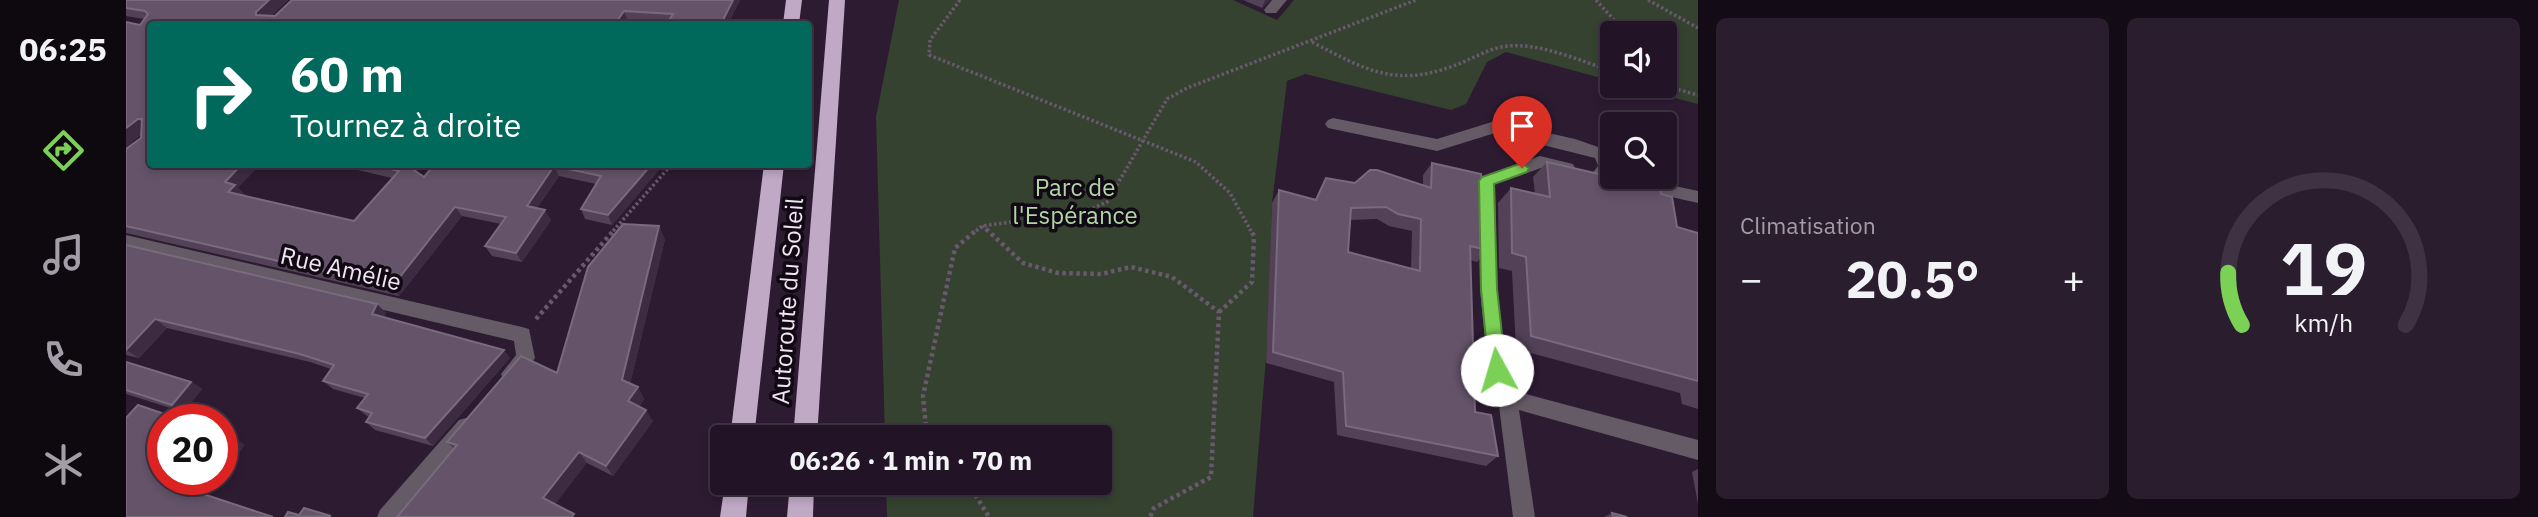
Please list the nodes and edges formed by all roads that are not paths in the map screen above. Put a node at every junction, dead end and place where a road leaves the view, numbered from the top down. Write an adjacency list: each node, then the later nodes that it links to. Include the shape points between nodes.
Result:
1 (794, 0): 3 (highway)
2 (837, 0): 13 (highway, Autoroute du Soleil)
3 (791, 21)
4 (1333, 124): 6 (street, via 1437,145 1495,127 1601,154 1607,167)
5 (774, 168): 12 (highway, Autoroute du Soleil)
6 (1599, 175): 7 (street); 10 (street, via 1539,162 1487,181 1489,289 1497,370)
7 (1698, 197)
8 (126, 242): 9 (street, Rue Amélie, via 522,335 526,358)
9 (500, 388)
10 (1508, 398): 14 (street); 20 (street)
11 (483, 408): 17 (street)
12 (744, 425)
13 (806, 425)
14 (1698, 450)
15 (736, 495): 18 (highway)
16 (801, 495): 19 (highway)
17 (388, 517)
18 (733, 517)
19 (800, 517)
20 (1524, 517)

